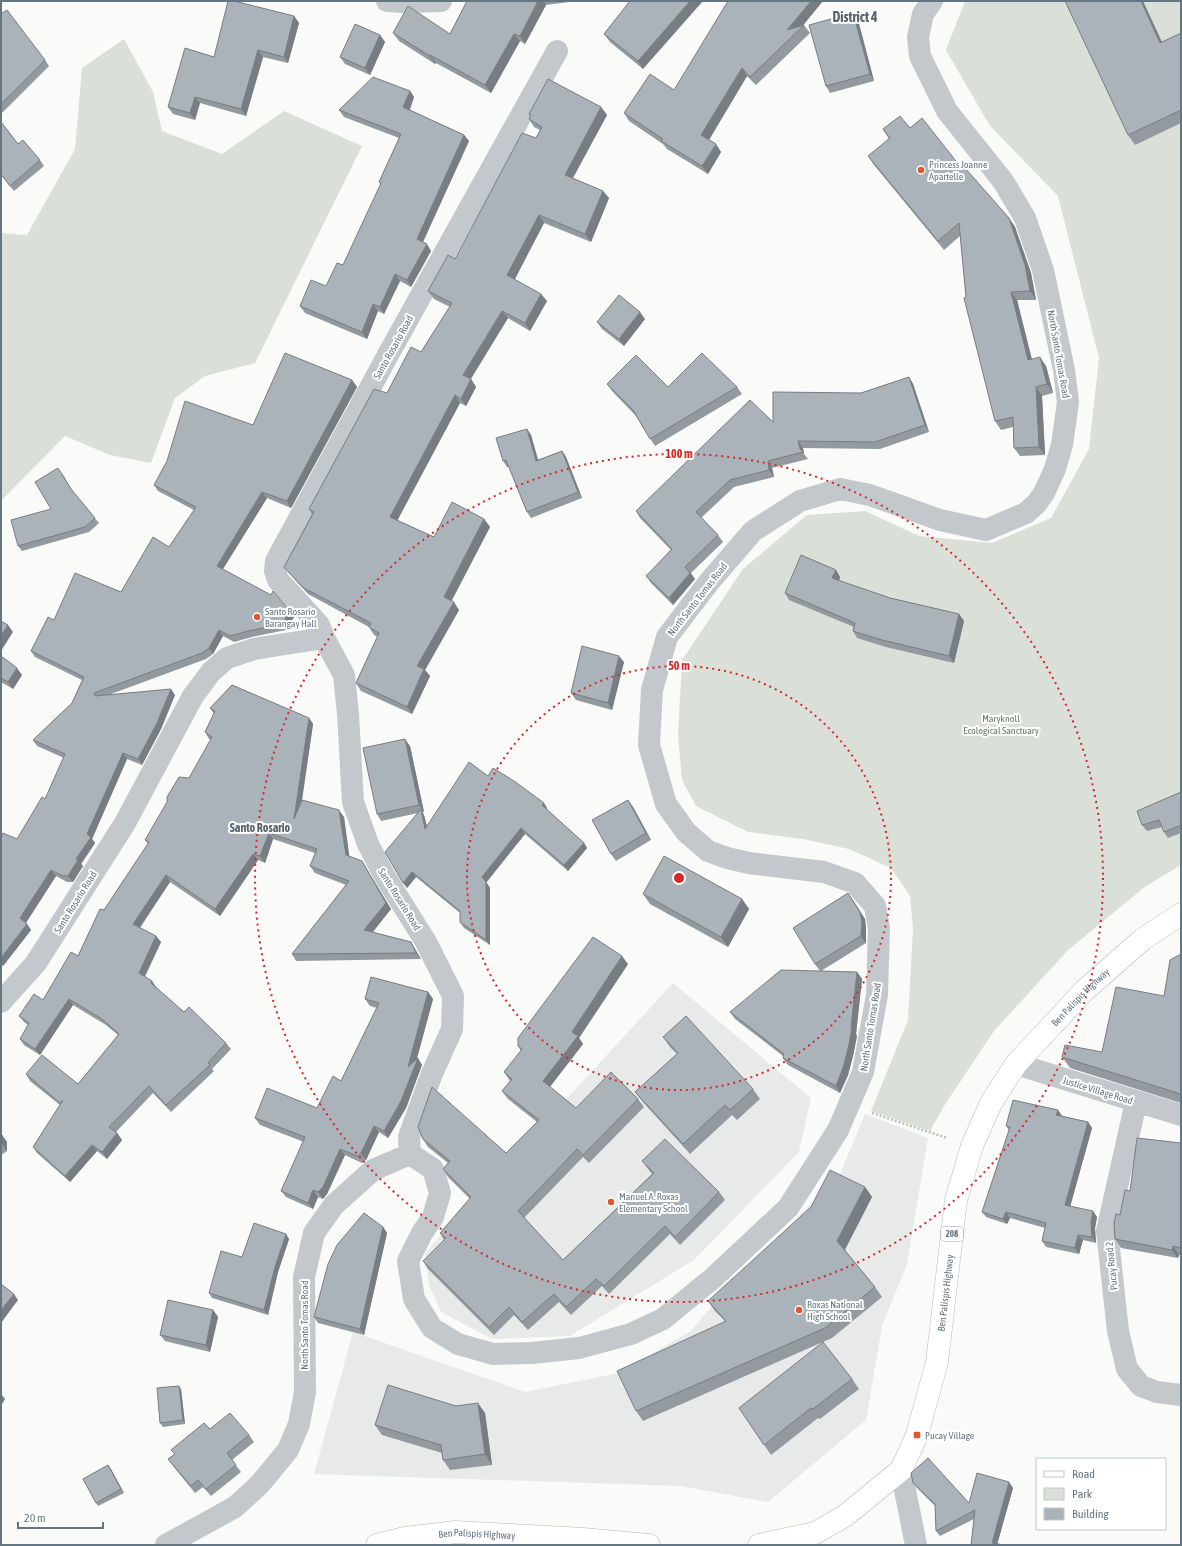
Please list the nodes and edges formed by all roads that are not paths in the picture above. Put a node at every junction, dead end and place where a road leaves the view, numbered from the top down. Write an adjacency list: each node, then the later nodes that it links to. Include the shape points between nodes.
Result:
1 (387, 1): 2 (street)
2 (441, 1)
3 (932, 1): 11 (street, North Santo Tomas Road, via 923,14 918,37 920,56 947,111 1003,181 1025,218 1043,270 1064,370 1068,402 1062,445 1055,469 1044,493 1026,513 986,530 940,520 870,495 840,489 800,501 753,531 709,582 667,636 652,690 649,745 666,804 686,832 708,851 727,858 824,872 855,883 875,906 879,928 877,995 864,1072 838,1130 788,1208 713,1278 663,1319 631,1334 579,1348 532,1353 493,1354 458,1344 432,1328 414,1298 408,1261 433,1217 440,1193 433,1169)
4 (557, 52): 5 (street, Santo Rosario Road, via 276,561 275,571 278,580 319,625)
5 (324, 638): 7 (street, Santo Rosario Road, via 254,649 227,658 211,672 193,696 125,823 36,963); 11 (street, Santo Rosario Road, via 344,676 354,802 368,844 384,875 426,942 453,996 452,1029 431,1076 409,1137)
6 (1181, 914): 8 (main road, Ben Palispis Highway / 208, via 1143,939 1085,990)
7 (1, 1002)
8 (1016, 1064): 9 (street, Justice Village Road); 13 (main road, Ben Palispis Highway / 208, via 991,1103 972,1146 956,1200 937,1362 917,1436)
9 (1136, 1102): 10 (street, Justice Village Road); 12 (street, Pucay Road 2, via 1107,1231 1118,1331 1127,1369 1141,1386 1158,1392)
10 (1181, 1116)
11 (410, 1154): 15 (street, North Santo Tomas Road, via 373,1170 334,1205 314,1233 304,1277 305,1392 299,1424 288,1450 260,1484 235,1507)
12 (1181, 1395)
13 (901, 1470): 18 (main road, Ben Palispis Highway / 208, via 845,1516 815,1533); 19 (street)
14 (542, 1541): 16 (main road, Ben Palispis Highway, via 456,1532 405,1538); 17 (main road, Ben Palispis Highway)
15 (166, 1545)
16 (377, 1545)
17 (649, 1545)
18 (759, 1545)
19 (916, 1545)

